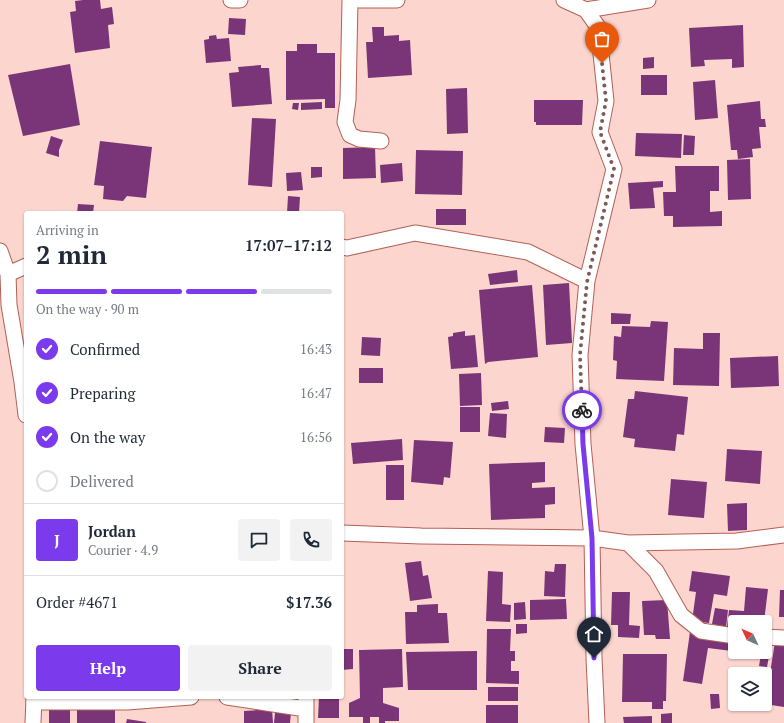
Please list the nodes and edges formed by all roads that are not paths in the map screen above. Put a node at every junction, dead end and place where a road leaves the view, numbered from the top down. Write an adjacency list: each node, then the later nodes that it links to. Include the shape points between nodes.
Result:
1 (231, 0): 2 (street)
2 (240, 0)
3 (350, 0): 9 (street, via 346,122 350,135 359,139)
4 (358, 0): 5 (street)
5 (397, 0)
6 (564, 0): 8 (street)
7 (648, 0): 8 (street)
8 (586, 10): 14 (street, via 598,26 606,101 600,132 614,169)
9 (381, 141)
10 (344, 247): 14 (street, via 415,233 528,252)
11 (0, 251): 13 (street)
12 (24, 267): 13 (street)
13 (8, 274): 15 (street)
14 (587, 282): 19 (street, via 580,355 583,444)
15 (5, 306): 16 (street)
16 (24, 398)
17 (344, 532): 19 (street, via 421,536)
18 (784, 535): 20 (street, via 737,541)
19 (592, 538): 20 (street); 29 (street)
20 (628, 543): 21 (street, via 656,571 681,615 701,631)
21 (728, 635)
22 (772, 637): 23 (street)
23 (784, 638)
24 (34, 699): 25 (street, via 127,702); 28 (street)
25 (165, 699)
26 (239, 699): 27 (street)
27 (306, 710)
28 (33, 723)
29 (598, 723)

